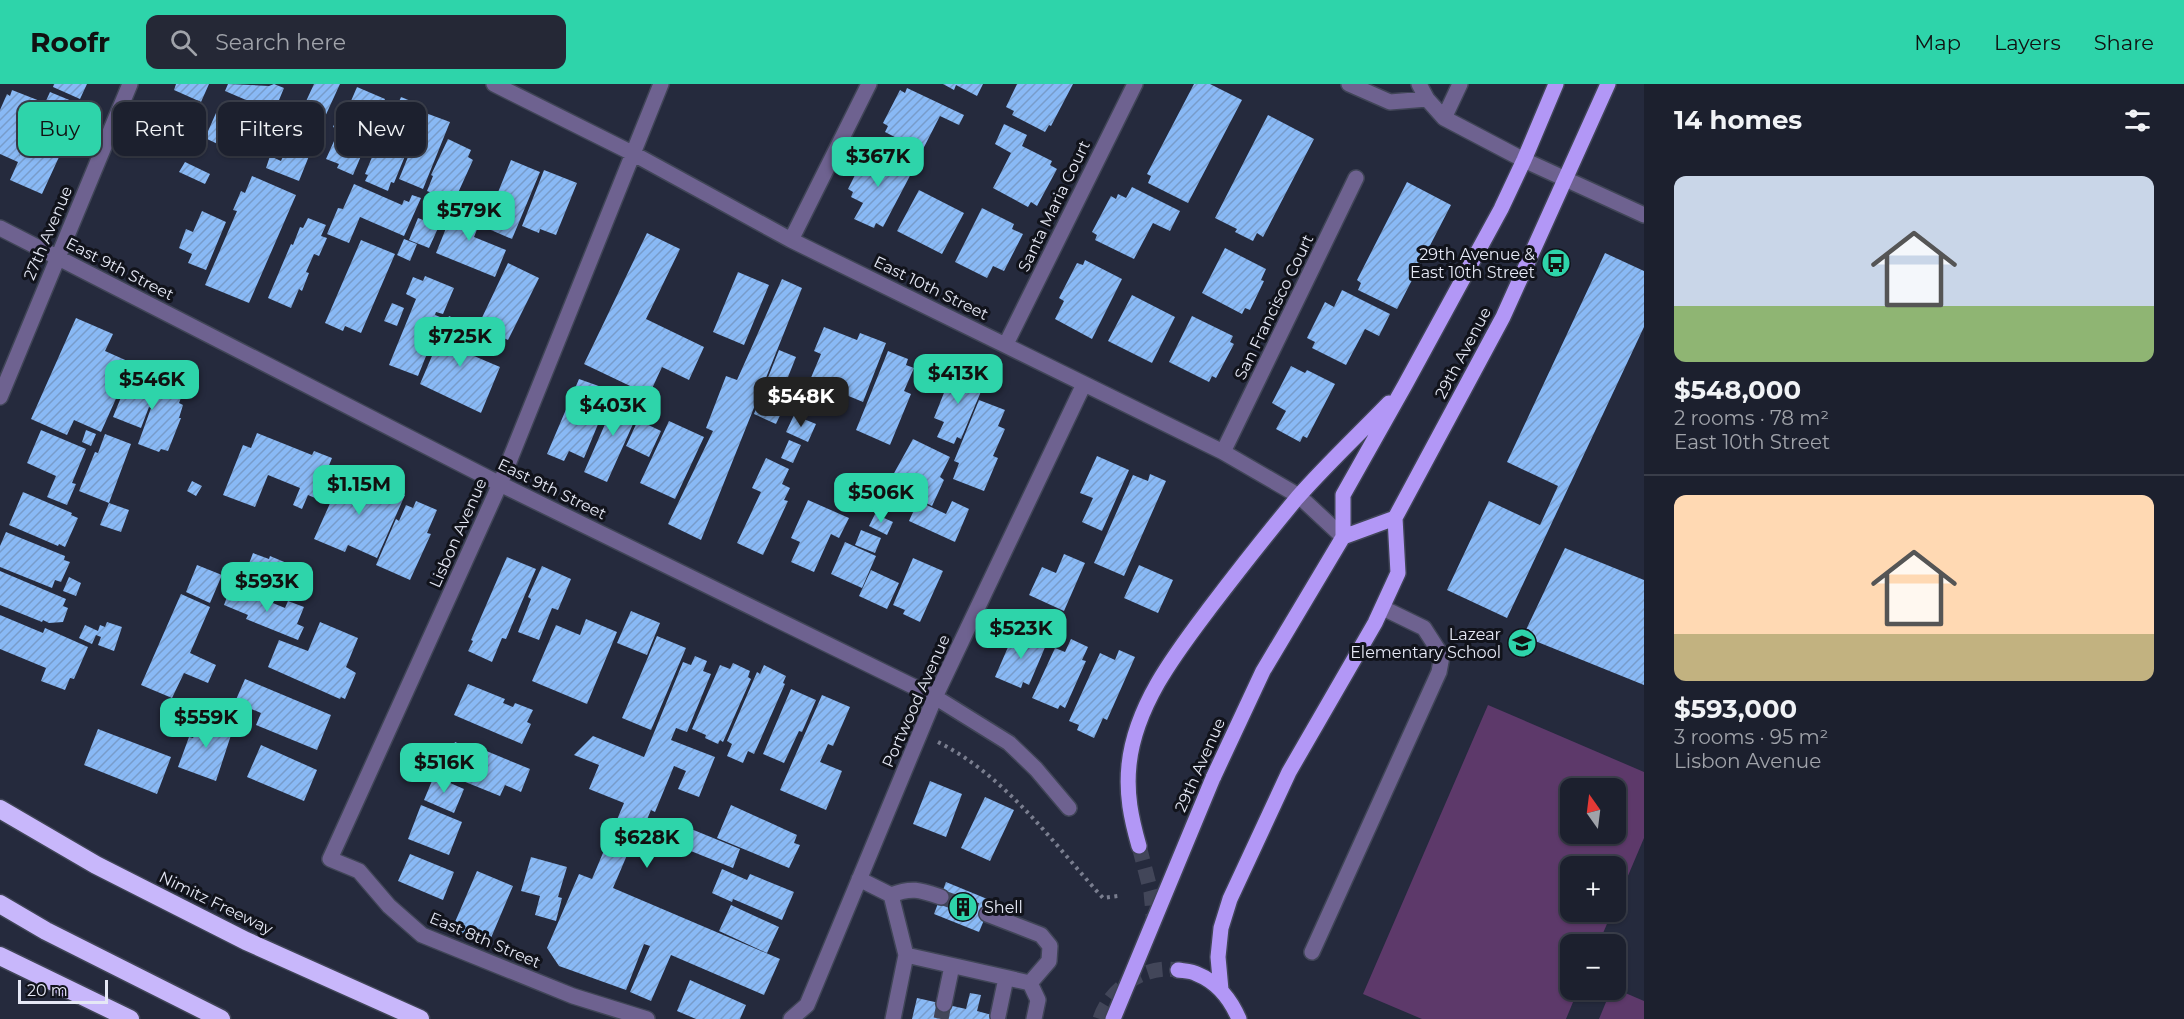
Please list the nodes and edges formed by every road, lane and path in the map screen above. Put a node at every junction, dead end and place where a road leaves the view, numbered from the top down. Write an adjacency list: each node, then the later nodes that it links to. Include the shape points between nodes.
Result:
1 (130, 84): 20 (street, 27th Avenue)
2 (494, 84): 13 (street, East 10th Street)
3 (661, 84): 13 (street, Lisbon Avenue)
4 (869, 84): 19 (street)
5 (1135, 84): 21 (street, Santa Maria Court)
6 (1349, 84): 11 (street, via 1390,102)
7 (1419, 84): 11 (street)
8 (1460, 84): 12 (street)
9 (1556, 84): 14 (main road)
10 (1608, 84): 16 (main road, 29th Avenue)
11 (1428, 99): 12 (street)
12 (1444, 118): 14 (street)
13 (632, 153): 19 (street, East 10th Street); 26 (street, Lisbon Avenue)
14 (1524, 160): 16 (street); 23 (main road)
15 (1356, 178): 25 (street, San Francisco Court)
16 (1567, 180): 17 (street); 28 (main road, 29th Avenue, via 1503,317)
17 (1644, 215)
18 (0, 228): 20 (street, East 9th Street)
19 (791, 240): 21 (street, East 10th Street)
20 (57, 257): 24 (street, 27th Avenue); 26 (street, East 9th Street)
21 (1006, 344): 22 (street, East 10th Street)
22 (1084, 384): 25 (street, East 10th Street); 31 (street, Portwood Avenue)
23 (1406, 385): 27 (main road); 29 (main road, via 1343,495)
24 (0, 397)
25 (1224, 452): 27 (street, East 10th Street)
26 (500, 484): 31 (street, East 9th Street); 36 (street, Lisbon Avenue)
27 (1299, 496): 29 (street, East 10th Street); 35 (main road, via 1250,555 1156,685 1138,727 1129,764 1128,807)
28 (1395, 518): 29 (main road); 30 (main road, via 1398,573)
29 (1343, 537): 52 (main road, 29th Avenue, bridge, via 1263,671 1213,778)
30 (1383, 608): 43 (street, via 1424,628 1442,656 1439,672); 50 (main road, via 1289,772 1230,899 1218,957)
31 (935, 696): 33 (street, East 9th Street, via 1009,743); 37 (street, Portwood Avenue)
32 (938, 741): 39 (path, via 999,783 1103,898)
33 (1069, 808)
34 (0, 809): 56 (highway, Nimitz Freeway, via 96,865 246,941)
35 (1139, 846)
36 (330, 859): 57 (street, East 8th Street, via 359,871 389,906 422,935 573,996)
37 (859, 879): 38 (street); 58 (street, Portwood Avenue, via 807,1005)
38 (891, 895): 40 (street, via 907,889); 45 (street)
39 (1118, 896)
40 (941, 897)
41 (0, 904): 55 (highway)
42 (987, 914): 49 (street, via 1041,935 1050,945 1049,961)
43 (1312, 952)
44 (0, 956): 54 (highway)
45 (906, 956): 46 (street); 59 (street)
46 (952, 966): 48 (street); 51 (street)
47 (1178, 970): 50 (main road, via 1197,973)
48 (1006, 978): 49 (street); 53 (street)
49 (1030, 983): 60 (street, via 1038,1000)
50 (1221, 990): 61 (main road)
51 (944, 1004)
52 (1117, 1015)
53 (998, 1016)
54 (130, 1019)
55 (221, 1019)
56 (420, 1019)
57 (647, 1019)
58 (791, 1019)
59 (893, 1019)
60 (1034, 1019)
61 (1239, 1019)

